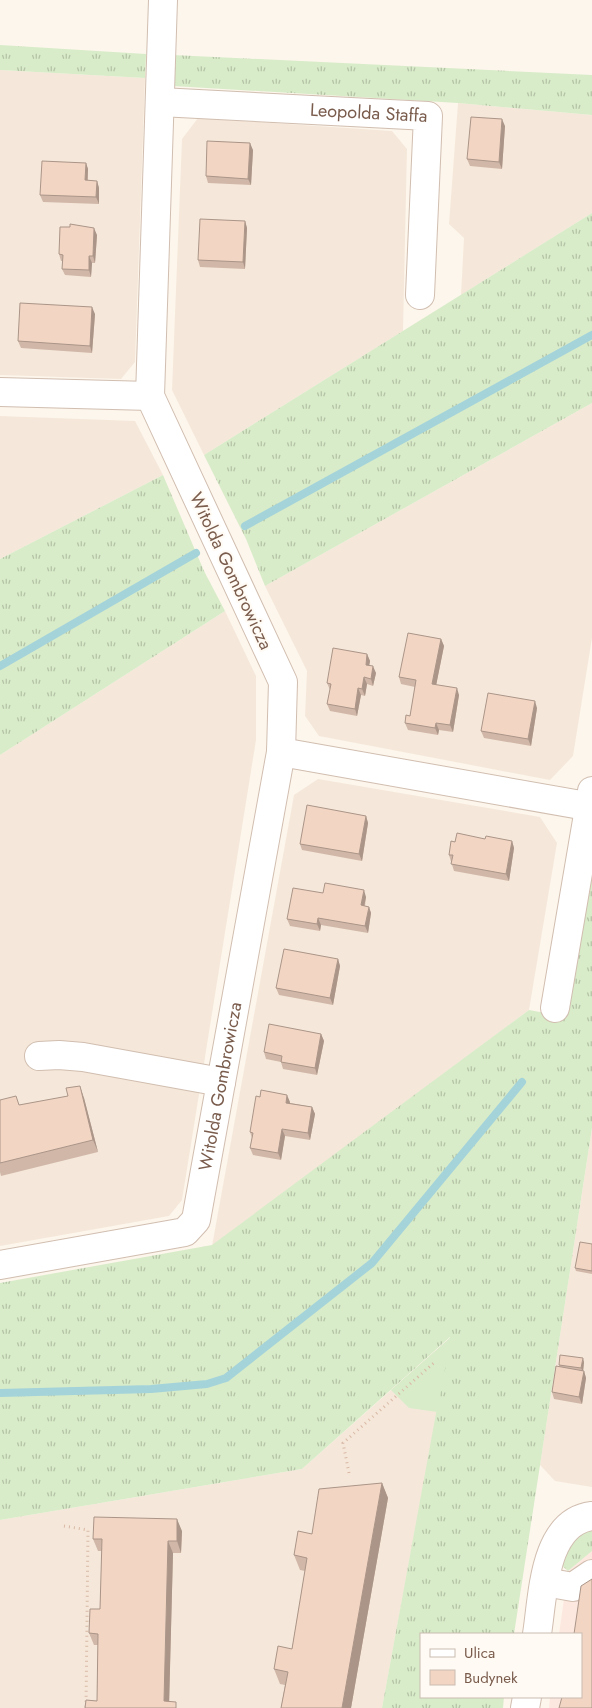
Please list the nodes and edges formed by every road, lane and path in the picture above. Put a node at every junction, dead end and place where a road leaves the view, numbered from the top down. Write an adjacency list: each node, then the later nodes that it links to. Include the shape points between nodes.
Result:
1 (162, 0): 2 (street)
2 (160, 102): 3 (street, Leopolda Staffa, via 428,116); 5 (street)
3 (420, 295)
4 (0, 392): 5 (street)
5 (150, 396): 6 (street, Witolda Gombrowicza, via 283,682)
6 (281, 752): 7 (street); 10 (street, Witolda Gombrowicza)
7 (591, 802): 8 (street)
8 (555, 1008)
9 (39, 1056): 10 (street, via 83,1057)
10 (221, 1082): 11 (street, Witolda Gombrowicza, via 196,1220 185,1232)
11 (0, 1265)
12 (436, 1361): 13 (path, via 344,1443)
13 (349, 1473)
14 (592, 1516): 17 (street, via 577,1520 560,1534 549,1558)
15 (64, 1526): 19 (path, via 88,1530)
16 (592, 1574): 17 (street, via 573,1587)
17 (545, 1582): 18 (street)
18 (537, 1633)
19 (86, 1708)

